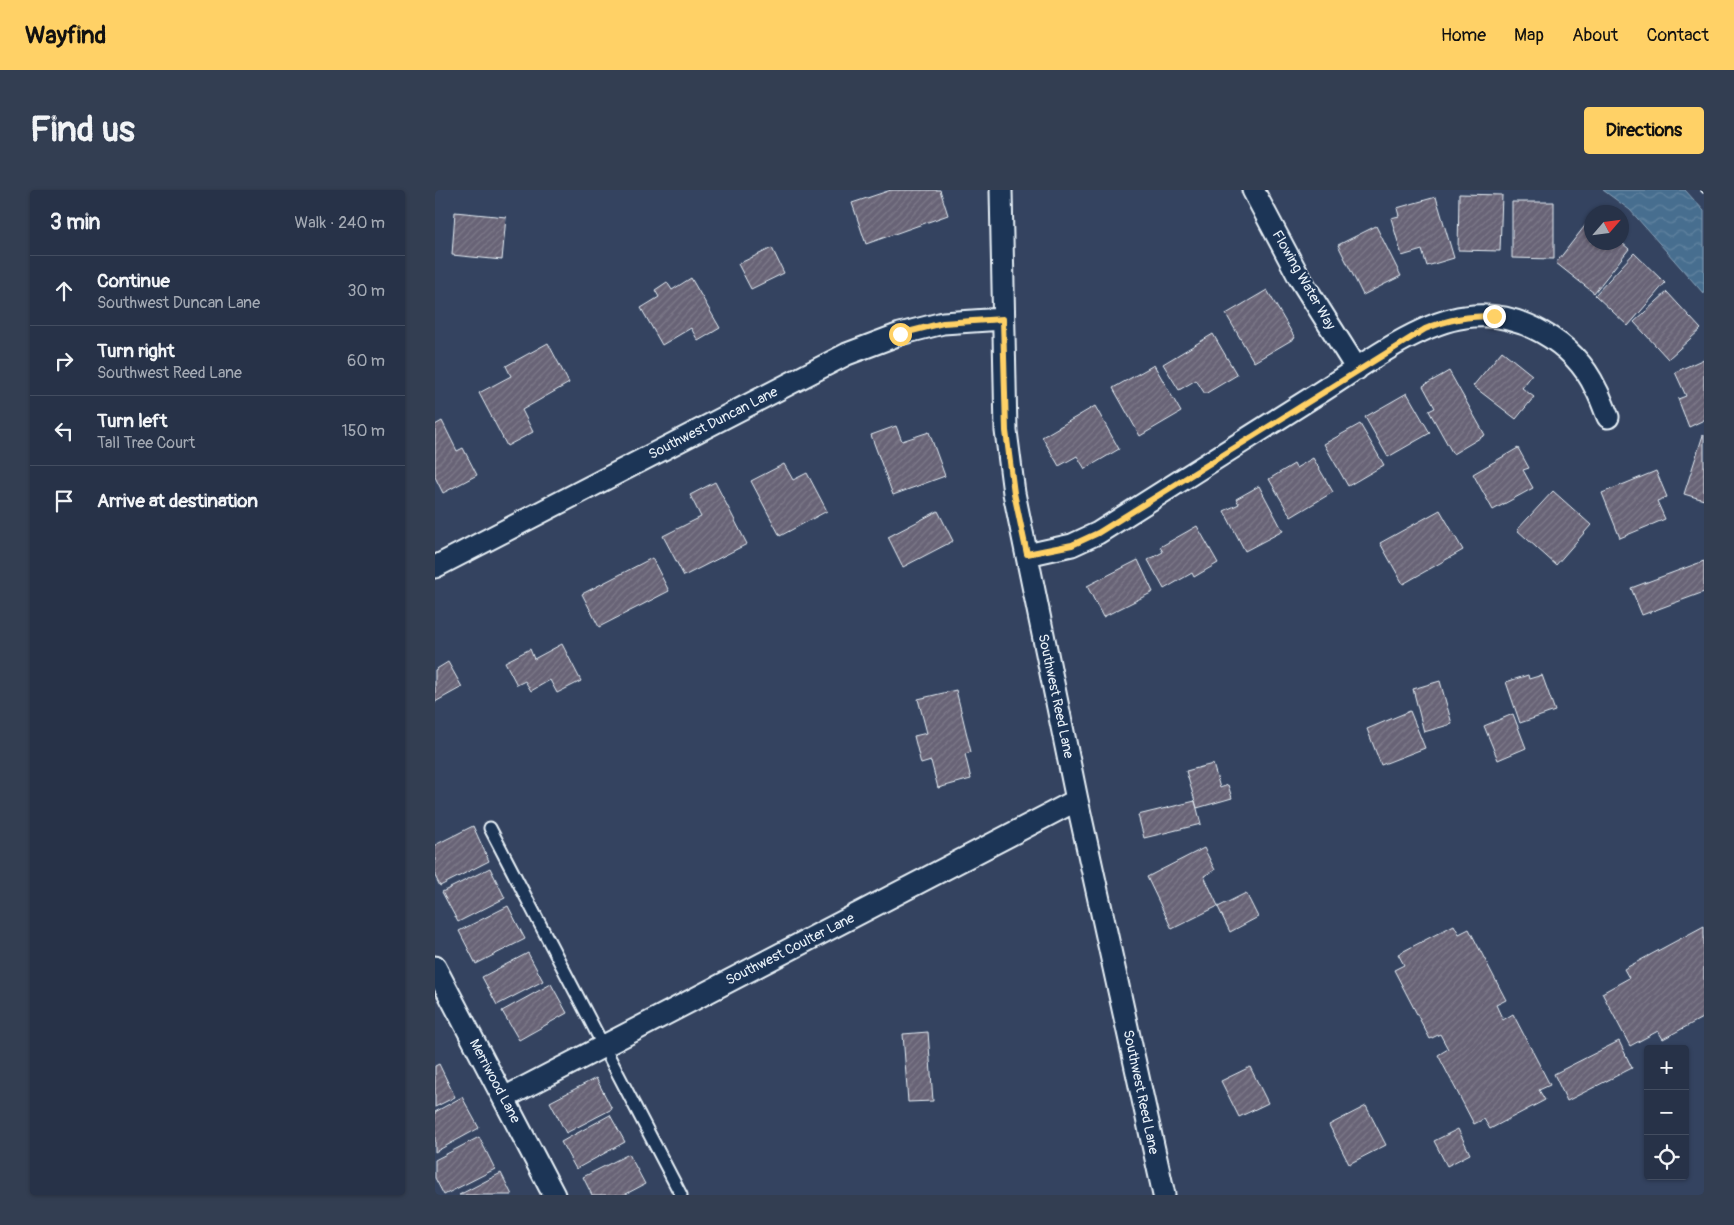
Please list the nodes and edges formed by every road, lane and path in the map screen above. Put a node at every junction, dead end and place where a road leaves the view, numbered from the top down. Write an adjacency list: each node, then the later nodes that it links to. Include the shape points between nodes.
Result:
1 (1001, 190): 5 (street, Southwest Reed Lane)
2 (1253, 190): 6 (street, Flowing Water Way, via 1299,277)
3 (1701, 190): 4 (path)
4 (1704, 193)
5 (1003, 319): 8 (street, Southwest Reed Lane, via 1006,431 1014,493); 9 (street, Southwest Duncan Lane, via 943,323 900,334 847,354)
6 (1357, 369): 7 (street, via 1444,321 1467,316 1494,316 1526,324 1556,341 1583,369 1596,388); 8 (street, via 1098,533 1072,545)
7 (1608, 417)
8 (1027, 554): 10 (street, Southwest Reed Lane)
9 (435, 567)
10 (1077, 800): 13 (street, Southwest Coulter Lane); 17 (street, Southwest Reed Lane)
11 (490, 828): 13 (lane)
12 (435, 966): 14 (street, Merriwood Lane)
13 (603, 1046): 14 (street, Southwest Coulter Lane); 16 (lane)
14 (504, 1098): 15 (street, Merriwood Lane)
15 (553, 1195)
16 (681, 1195)
17 (1164, 1195)

